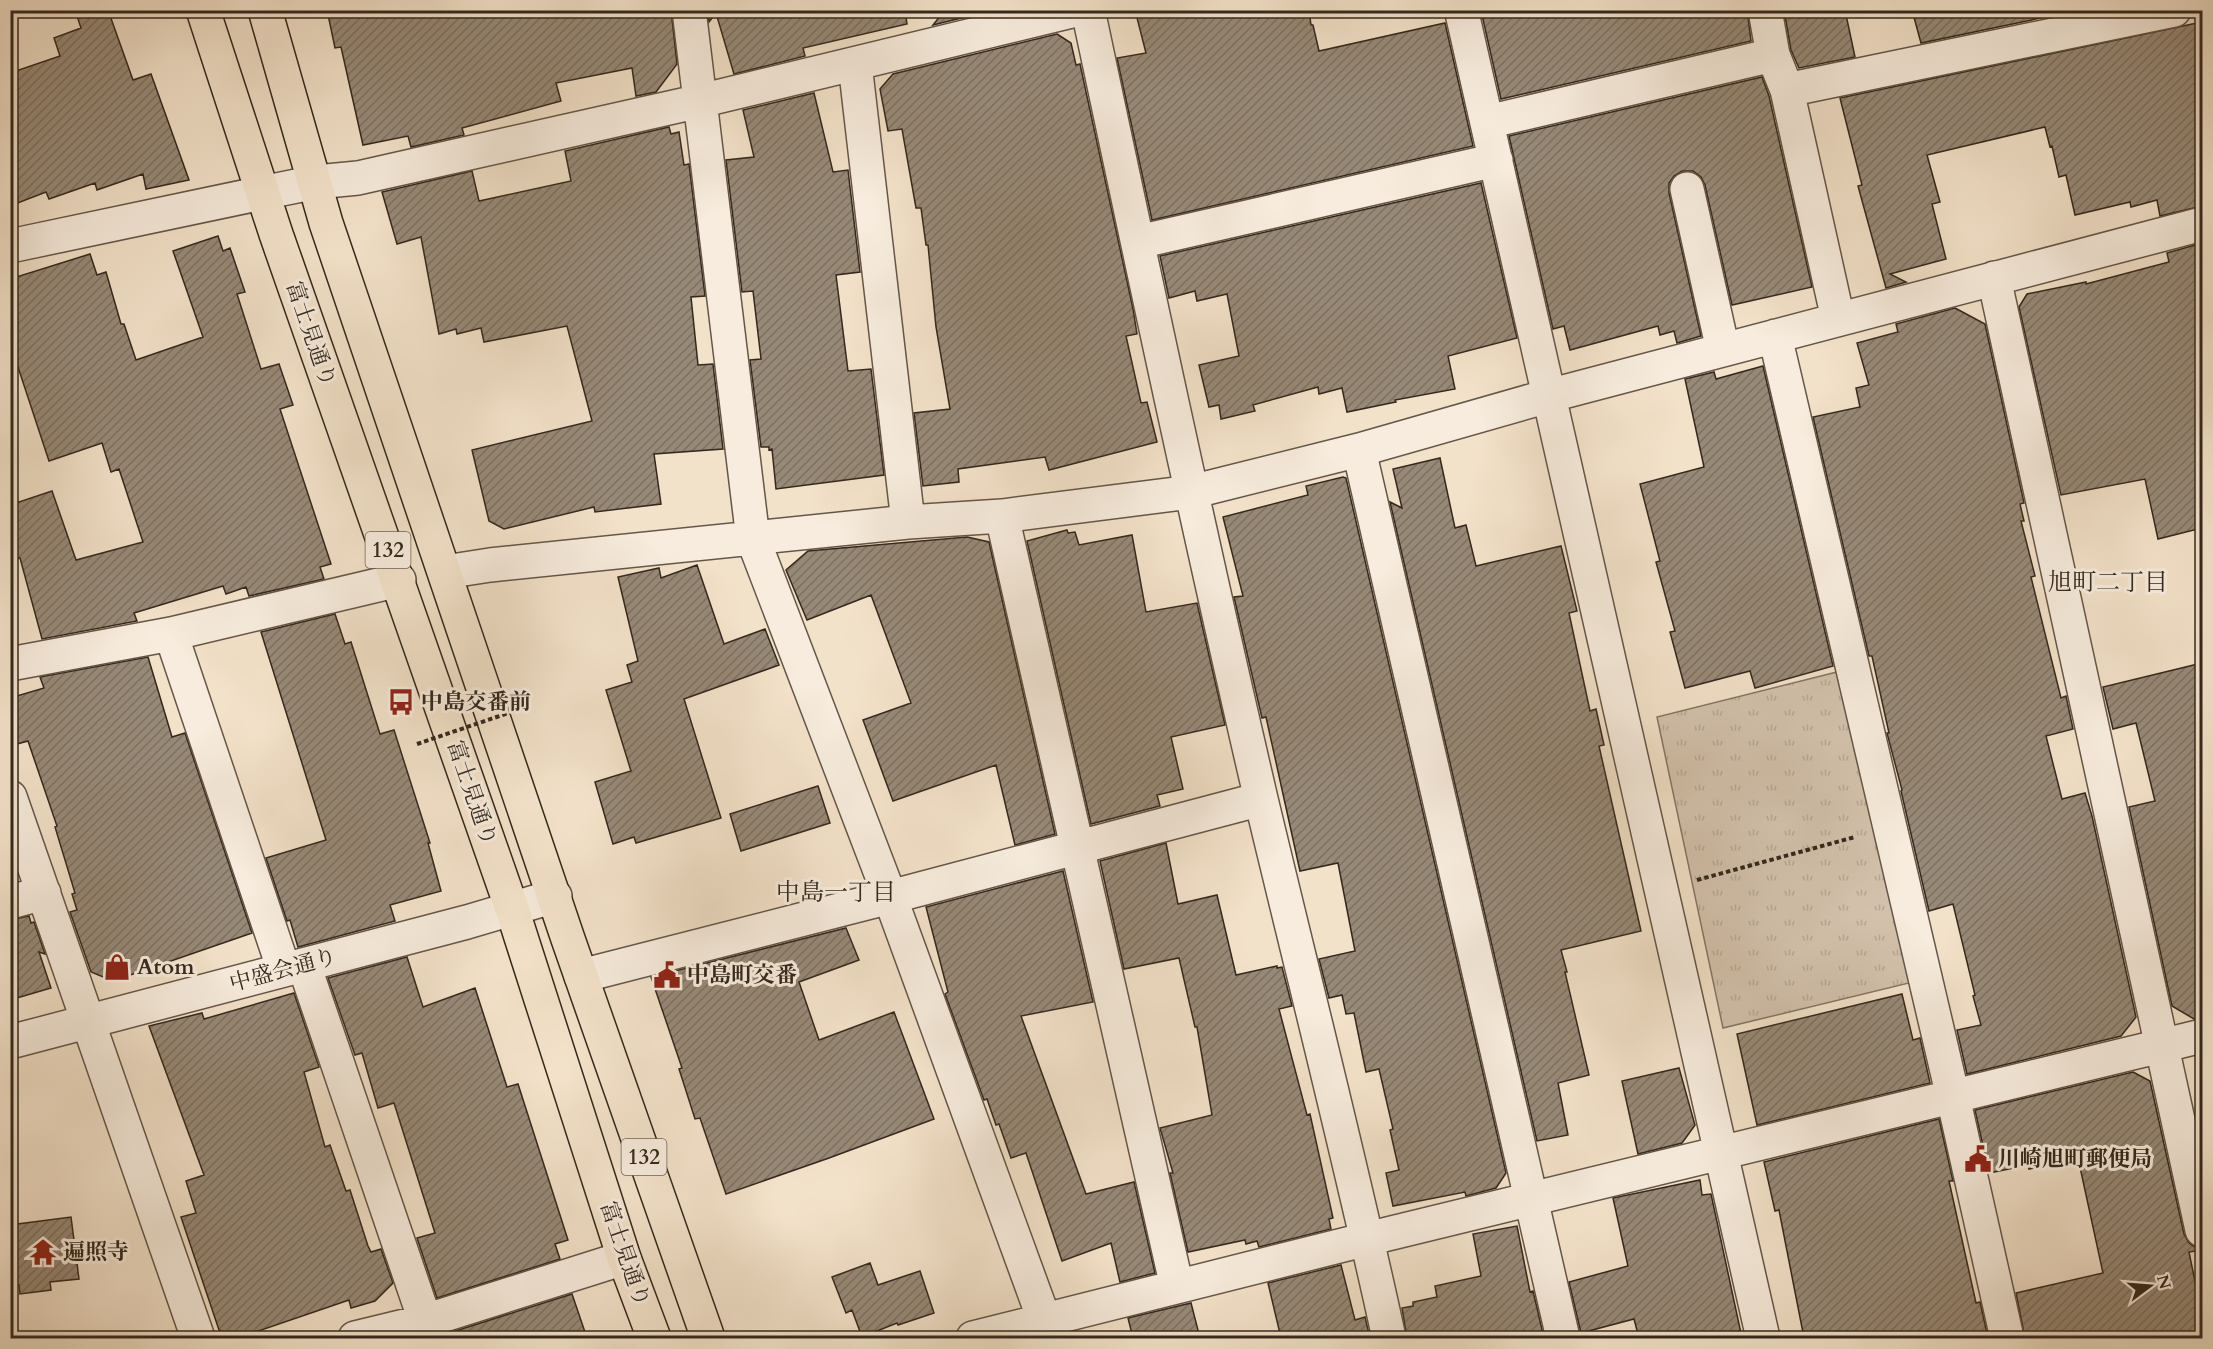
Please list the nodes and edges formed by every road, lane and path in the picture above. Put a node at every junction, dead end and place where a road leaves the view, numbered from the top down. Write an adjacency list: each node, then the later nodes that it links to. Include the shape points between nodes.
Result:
1 (203, 10): 17 (highway, 富士見通り / 132)
2 (265, 10): 15 (highway, 富士見通り / 132)
3 (689, 10): 12 (street)
4 (1076, 10): 10 (street)
5 (1088, 10): 19 (street)
6 (1765, 10): 9 (street)
7 (2174, 10): 11 (street)
8 (1462, 13): 13 (street)
9 (1773, 55): 11 (street); 13 (street)
10 (855, 64): 12 (street); 29 (street)
11 (1787, 90): 22 (street)
12 (700, 101): 15 (street, via 358,178); 30 (street)
13 (1487, 122): 14 (street)
14 (1496, 160): 19 (street); 25 (street)
15 (316, 182): 17 (street); 31 (highway, 富士見通り / 132, via 326,223)
16 (1687, 189): 24 (street)
17 (262, 193): 20 (street); 32 (highway, 富士見通り / 132)
18 (2202, 224): 21 (street)
19 (1138, 242): 27 (street)
20 (10, 246)
21 (1994, 278): 22 (street); 52 (street)
22 (1838, 319): 23 (street)
23 (1775, 336): 24 (street); 53 (street)
24 (1723, 350): 25 (street)
25 (1548, 396): 26 (street); 54 (street)
26 (1359, 450): 27 (street); 55 (street)
27 (1191, 492): 28 (street); 38 (street)
28 (1002, 516): 29 (street); 40 (street)
29 (908, 522): 30 (street)
30 (753, 539): 31 (street); 44 (street)
31 (445, 572): 43 (highway, 富士見通り / 132)
32 (399, 580): 33 (street); 46 (highway, 富士見通り / 132)
33 (171, 634): 34 (street); 47 (street)
34 (10, 664)
35 (529, 706): 36 (path, bridge)
36 (417, 744)
37 (10, 797): 42 (street)
38 (1261, 799): 40 (street); 57 (street)
39 (1865, 834): 41 (path)
40 (1077, 848): 44 (street); 59 (street)
41 (1706, 877)
42 (44, 893): 45 (street); 49 (street)
43 (555, 896): 46 (street, 中盛会通り); 48 (highway, 富士見通り / 132)
44 (890, 897): 48 (street); 61 (street)
45 (10, 902)
46 (512, 909): 47 (street, 中盛会通り); 58 (highway, 富士見通り / 132)
47 (294, 967): 49 (street, 中盛会通り); 60 (street)
48 (581, 976): 65 (highway, 富士見通り / 132)
49 (88, 1022): 51 (street, 中盛会通り); 62 (street)
50 (2202, 1036): 52 (street)
51 (10, 1042)
52 (2162, 1046): 53 (street); 56 (street)
53 (1953, 1097): 54 (street); 70 (street)
54 (1720, 1153): 55 (street); 69 (street)
55 (1532, 1199): 57 (street); 68 (street)
56 (2202, 1230)
57 (1367, 1239): 59 (street); 67 (street)
58 (624, 1258): 60 (street); 64 (highway, 富士見通り / 132)
59 (1177, 1287): 61 (street)
60 (428, 1329): 63 (street)
61 (1047, 1330): 66 (street)
62 (198, 1338)
63 (355, 1338)
64 (654, 1338)
65 (708, 1338)
66 (973, 1338)
67 (1389, 1338)
68 (1563, 1338)
69 (1763, 1338)
70 (2007, 1338)

